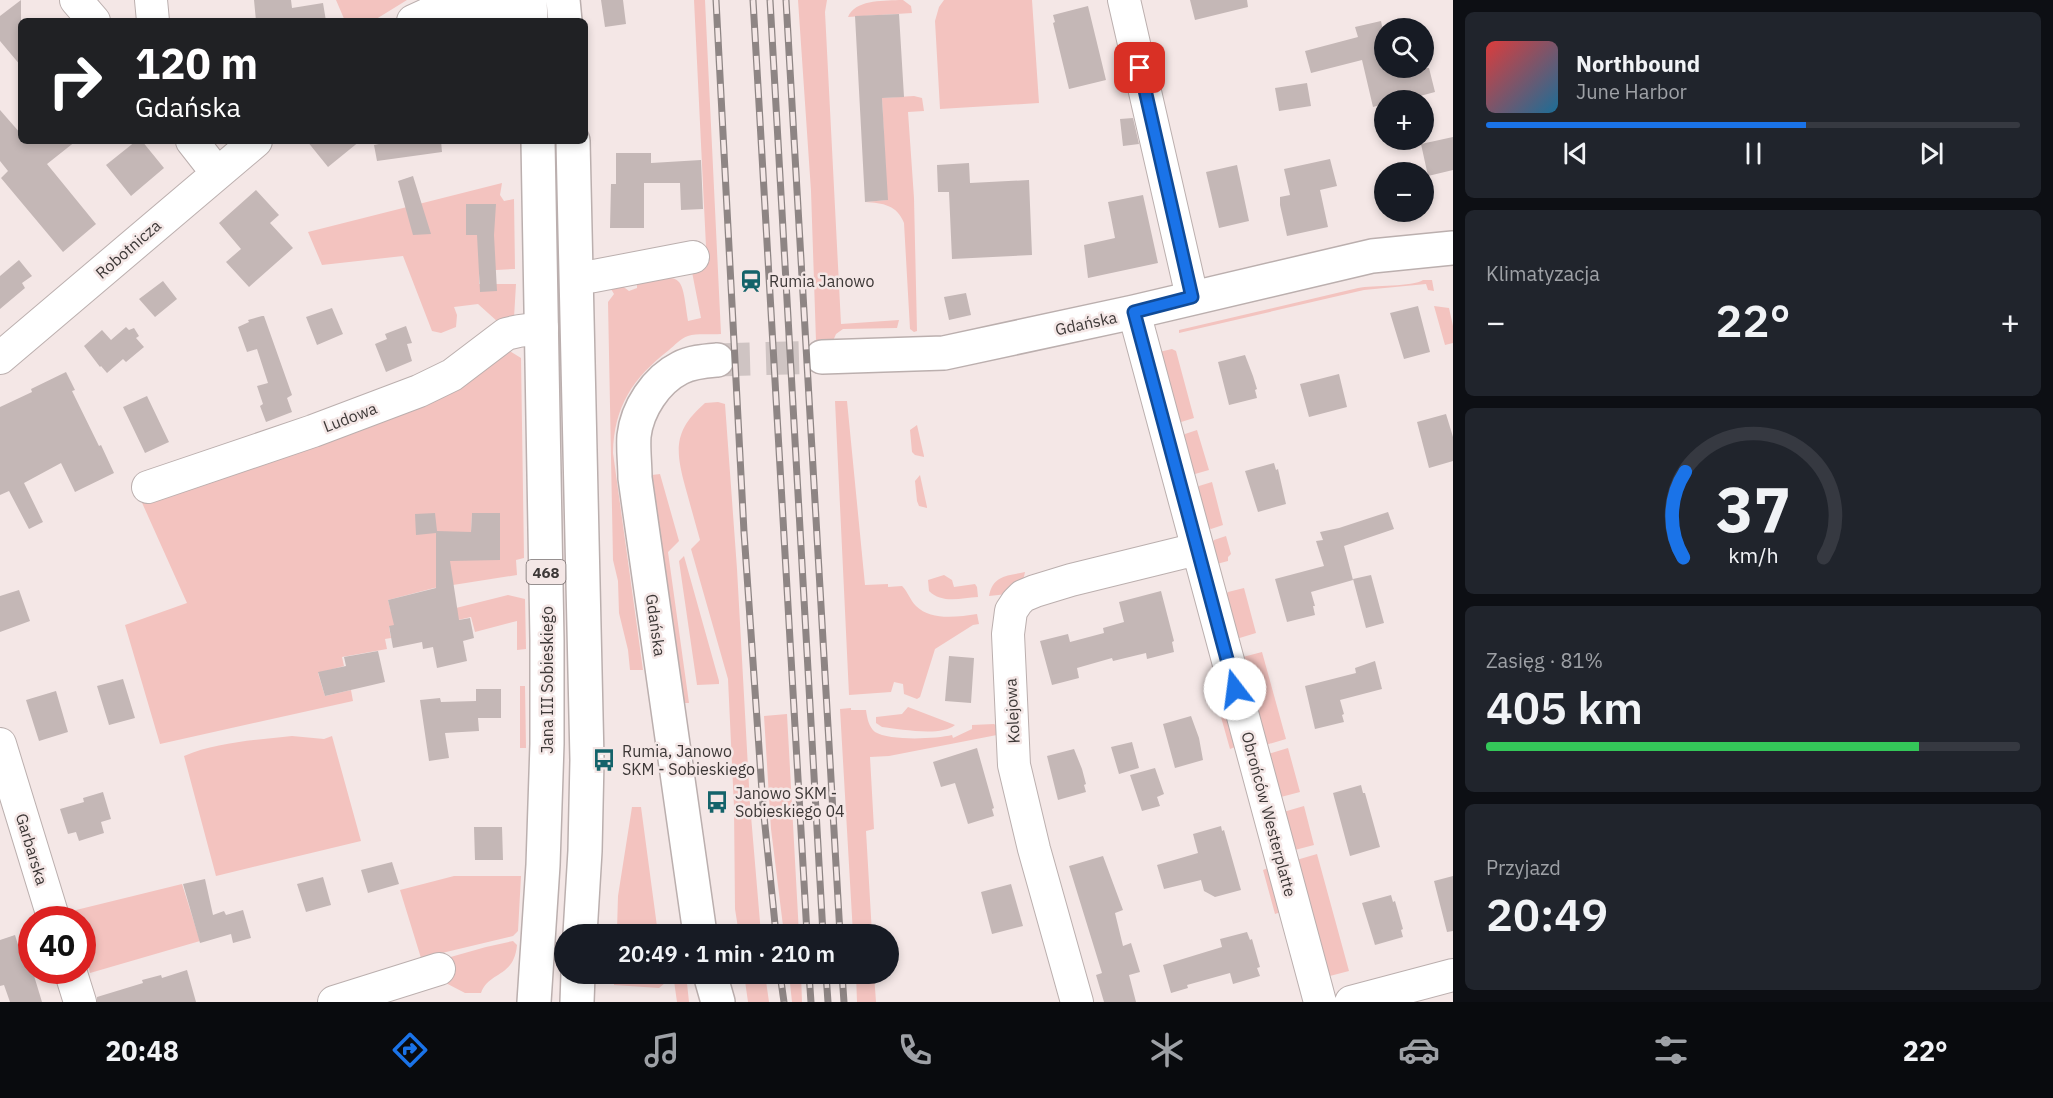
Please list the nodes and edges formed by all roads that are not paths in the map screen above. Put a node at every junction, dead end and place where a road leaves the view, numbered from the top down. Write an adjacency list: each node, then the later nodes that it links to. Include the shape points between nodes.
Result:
1 (76, 0): 6 (street)
2 (151, 0): 7 (street)
3 (563, 0): 9 (main road)
4 (1124, 0): 18 (street)
5 (530, 9): 8 (street)
6 (91, 18)
7 (153, 18)
8 (420, 18)
9 (565, 18)
10 (194, 144): 14 (street)
11 (252, 144): 14 (street, Robotnicza)
12 (538, 144): 20 (main road, Jana III Sobieskiego / 468)
13 (573, 144): 17 (main road, 468)
14 (217, 173): 22 (street, Robotnicza)
15 (1453, 248): 18 (main road, Gdańska, via 1372,256)
16 (693, 257): 17 (street)
17 (577, 278): 29 (main road, 468, via 587,760)
18 (1192, 297): 19 (main road, Gdańska)
19 (1134, 312): 21 (main road, Gdańska, via 944,353); 25 (street, Obrońców Westerplatte)
20 (542, 328): 24 (street, Ludowa, via 506,334 452,375 420,391); 39 (main road, Jana III Sobieskiego / 468, via 547,744)
21 (822, 357)
22 (0, 358)
23 (717, 360): 30 (main road, Gdańska, via 680,368 664,379 640,412 634,436 637,490)
24 (148, 487)
25 (1197, 549): 43 (street, Kolejowa, via 1035,591 1017,602 1008,622 1014,765); 44 (street, Obrońców Westerplatte)
26 (0, 744): 27 (street, Garbarska)
27 (6, 787): 28 (street, Garbarska)
28 (49, 906)
29 (581, 924)
30 (699, 924)
31 (439, 969): 38 (street)
32 (1453, 975): 45 (street)
33 (74, 984): 37 (street)
34 (578, 984): 40 (main road)
35 (704, 984): 41 (main road)
36 (713, 984): 42 (main road)
37 (80, 1002)
38 (334, 1002)
39 (534, 1002)
40 (577, 1002)
41 (703, 1002)
42 (718, 1002)
43 (1077, 1002)
44 (1320, 1002)
45 (1351, 1002)

